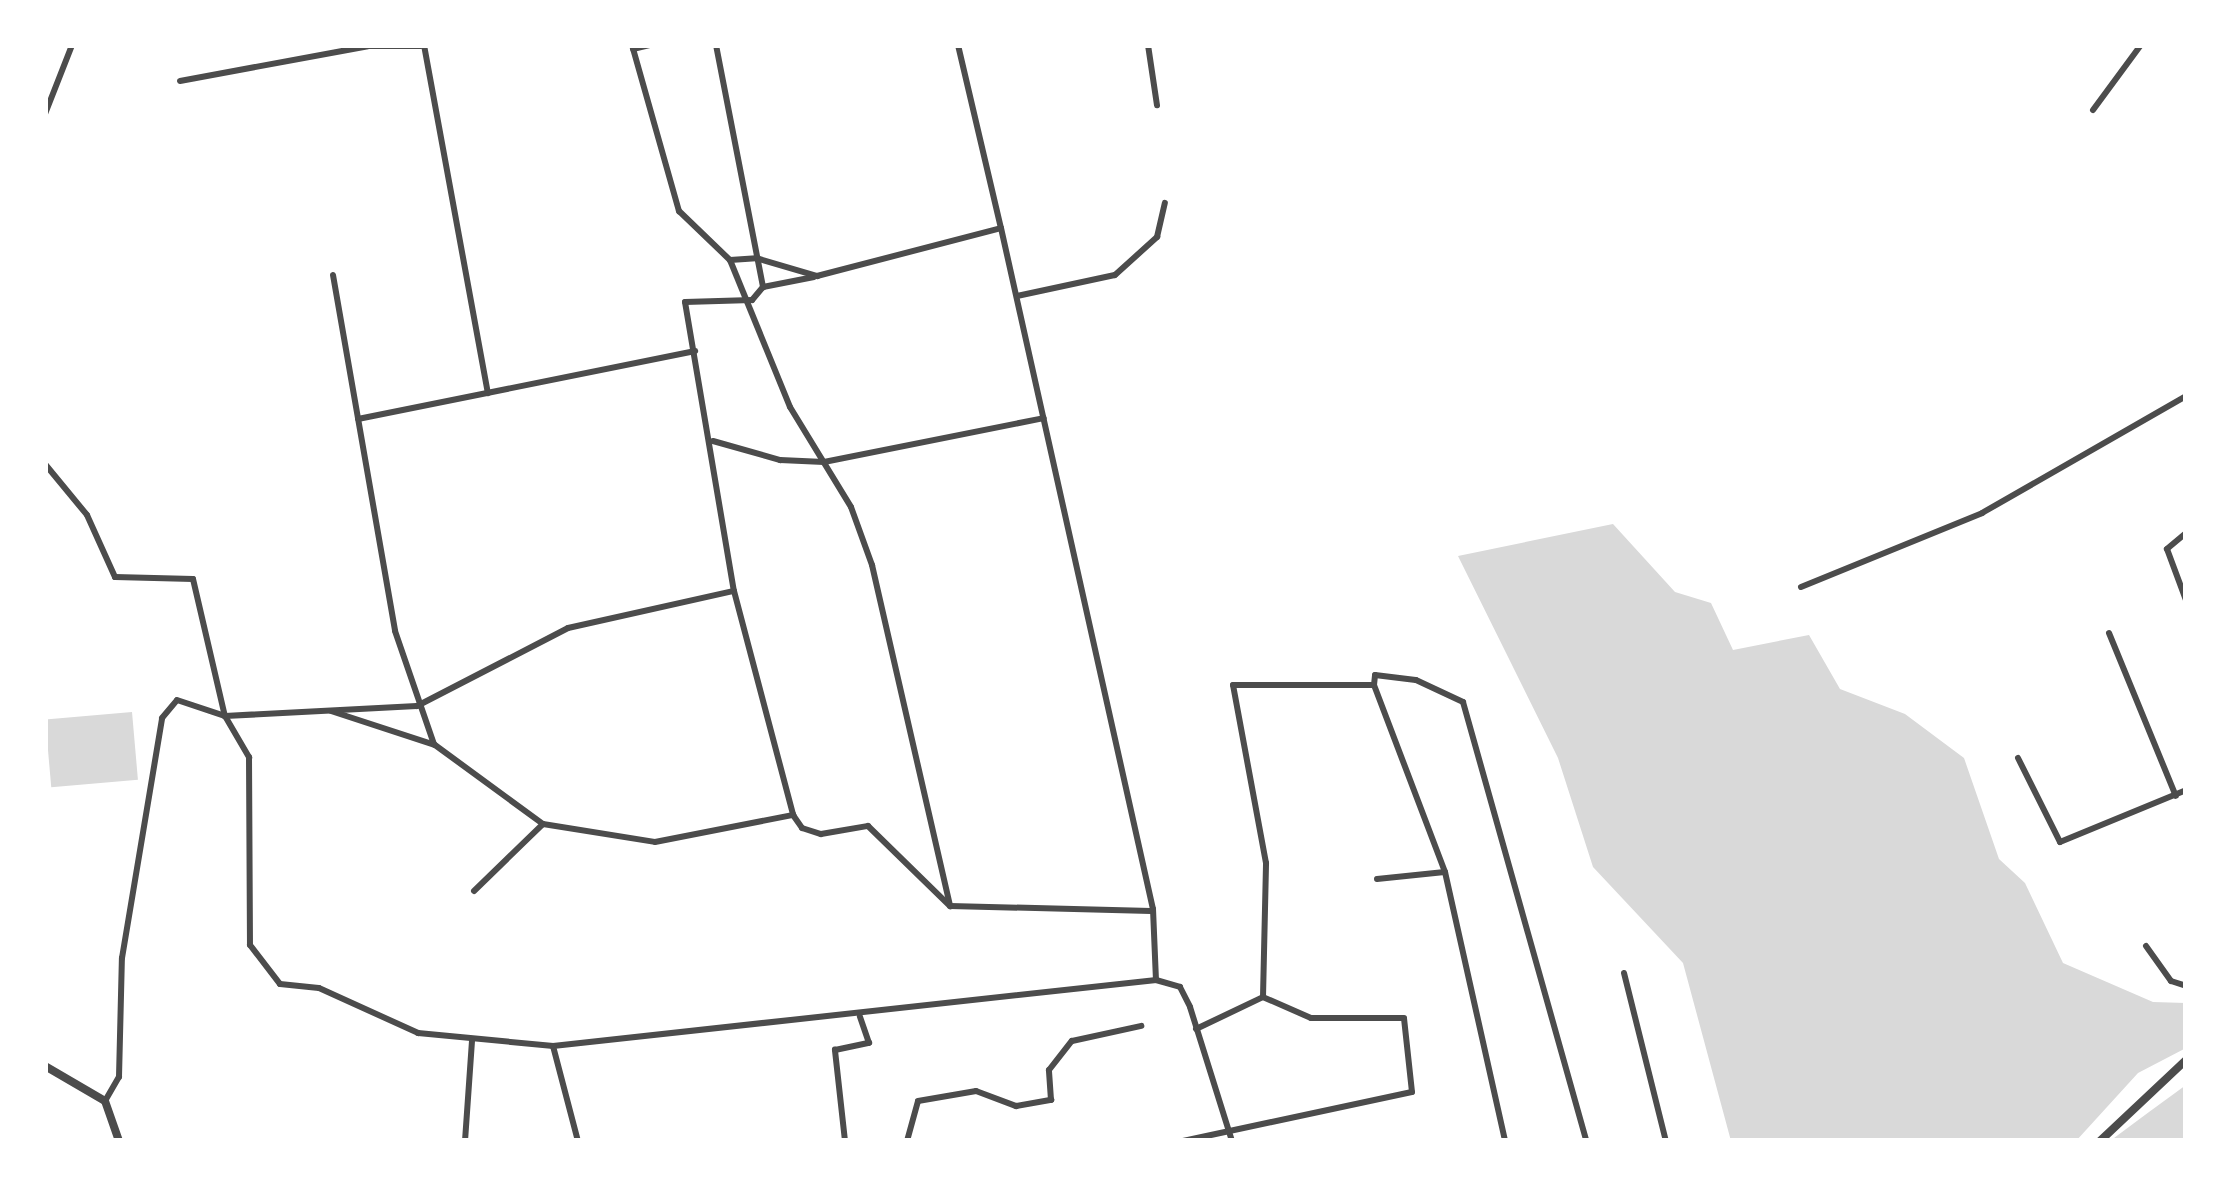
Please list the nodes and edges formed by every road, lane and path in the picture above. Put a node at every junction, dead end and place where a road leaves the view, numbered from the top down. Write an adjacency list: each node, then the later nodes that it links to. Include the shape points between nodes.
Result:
1 (72, 45): 12 (street)
2 (423, 45): 9 (street, via 368,46); 23 (street)
3 (651, 45): 8 (street)
4 (716, 45): 15 (street)
5 (958, 45): 14 (street)
6 (1148, 45): 10 (street)
7 (2141, 45): 11 (street)
8 (633, 47): 16 (street, via 679,211)
9 (180, 81)
10 (1157, 105)
11 (2093, 110)
12 (45, 114)
13 (1165, 203): 20 (street, via 1157,237 1115,275)
14 (1000, 228): 18 (street); 20 (street)
15 (756, 258): 16 (street); 18 (street); 19 (street)
16 (730, 260): 21 (street)
17 (333, 274): 26 (street)
18 (818, 276): 19 (street)
19 (763, 287): 21 (street)
20 (1017, 296): 25 (street)
21 (752, 300): 22 (street, via 686,302); 28 (street, via 790,407)
22 (695, 351): 23 (street); 27 (street)
23 (488, 393): 26 (street)
24 (2186, 396): 31 (street, via 1982,513)
25 (1044, 418): 28 (street); 49 (street)
26 (358, 419): 36 (street, via 395,631)
27 (713, 441): 28 (street, via 780,460); 32 (street)
28 (824, 462): 48 (street, via 872,565)
29 (45, 464): 38 (street, via 87,514 115,577 193,579)
30 (2186, 532): 33 (street, via 2167,549)
31 (1801, 586)
32 (734, 591): 36 (street, via 568,628); 43 (street)
33 (2186, 600)
34 (2109, 633): 42 (street)
35 (1374, 685): 45 (street); 54 (street, via 1233,686 1266,863); 71 (street, via 1375,675 1416,680 1463,702)
36 (417, 706): 37 (street); 39 (street)
37 (328, 710): 38 (street); 39 (street)
38 (225, 716): 58 (street, via 249,757 250,945 262,967 280,984 319,988 418,1033); 62 (street, via 177,700 162,718 122,958 119,1076)
39 (435, 745): 44 (street)
40 (2018, 758): 42 (street, via 2060,842)
41 (2186, 790): 42 (street)
42 (2176, 796)
43 (793, 815): 44 (street, via 655,842); 48 (street, via 821,834 868,826)
44 (543, 824): 47 (street)
45 (1445, 872): 46 (street); 70 (street)
46 (1377, 879)
47 (474, 891)
48 (950, 906): 49 (street)
49 (1150, 911): 52 (street)
50 (2146, 946): 53 (street, via 2171,982)
51 (1624, 973): 72 (street)
52 (1156, 980): 55 (street); 57 (street, via 1180,987)
53 (2186, 986)
54 (1263, 997): 57 (street); 63 (street, via 1311,1018 1404,1018 1412,1092)
55 (860, 1017): 59 (street); 67 (street, via 869,1043 835,1050)
56 (1142, 1026): 68 (street, via 1072,1041 1049,1070 1052,1100 1016,1106 976,1091 919,1101)
57 (1196, 1028): 63 (street)
58 (472, 1040): 59 (street); 65 (street)
59 (553, 1046): 66 (street)
60 (2186, 1060): 73 (street)
61 (45, 1066): 62 (street)
62 (105, 1101): 64 (street)
63 (1231, 1137): 69 (street)
64 (119, 1141)
65 (465, 1141)
66 (578, 1141)
67 (844, 1141)
68 (907, 1141)
69 (1183, 1141)
70 (1505, 1141)
71 (1586, 1141)
72 (1666, 1141)
73 (2100, 1141)

